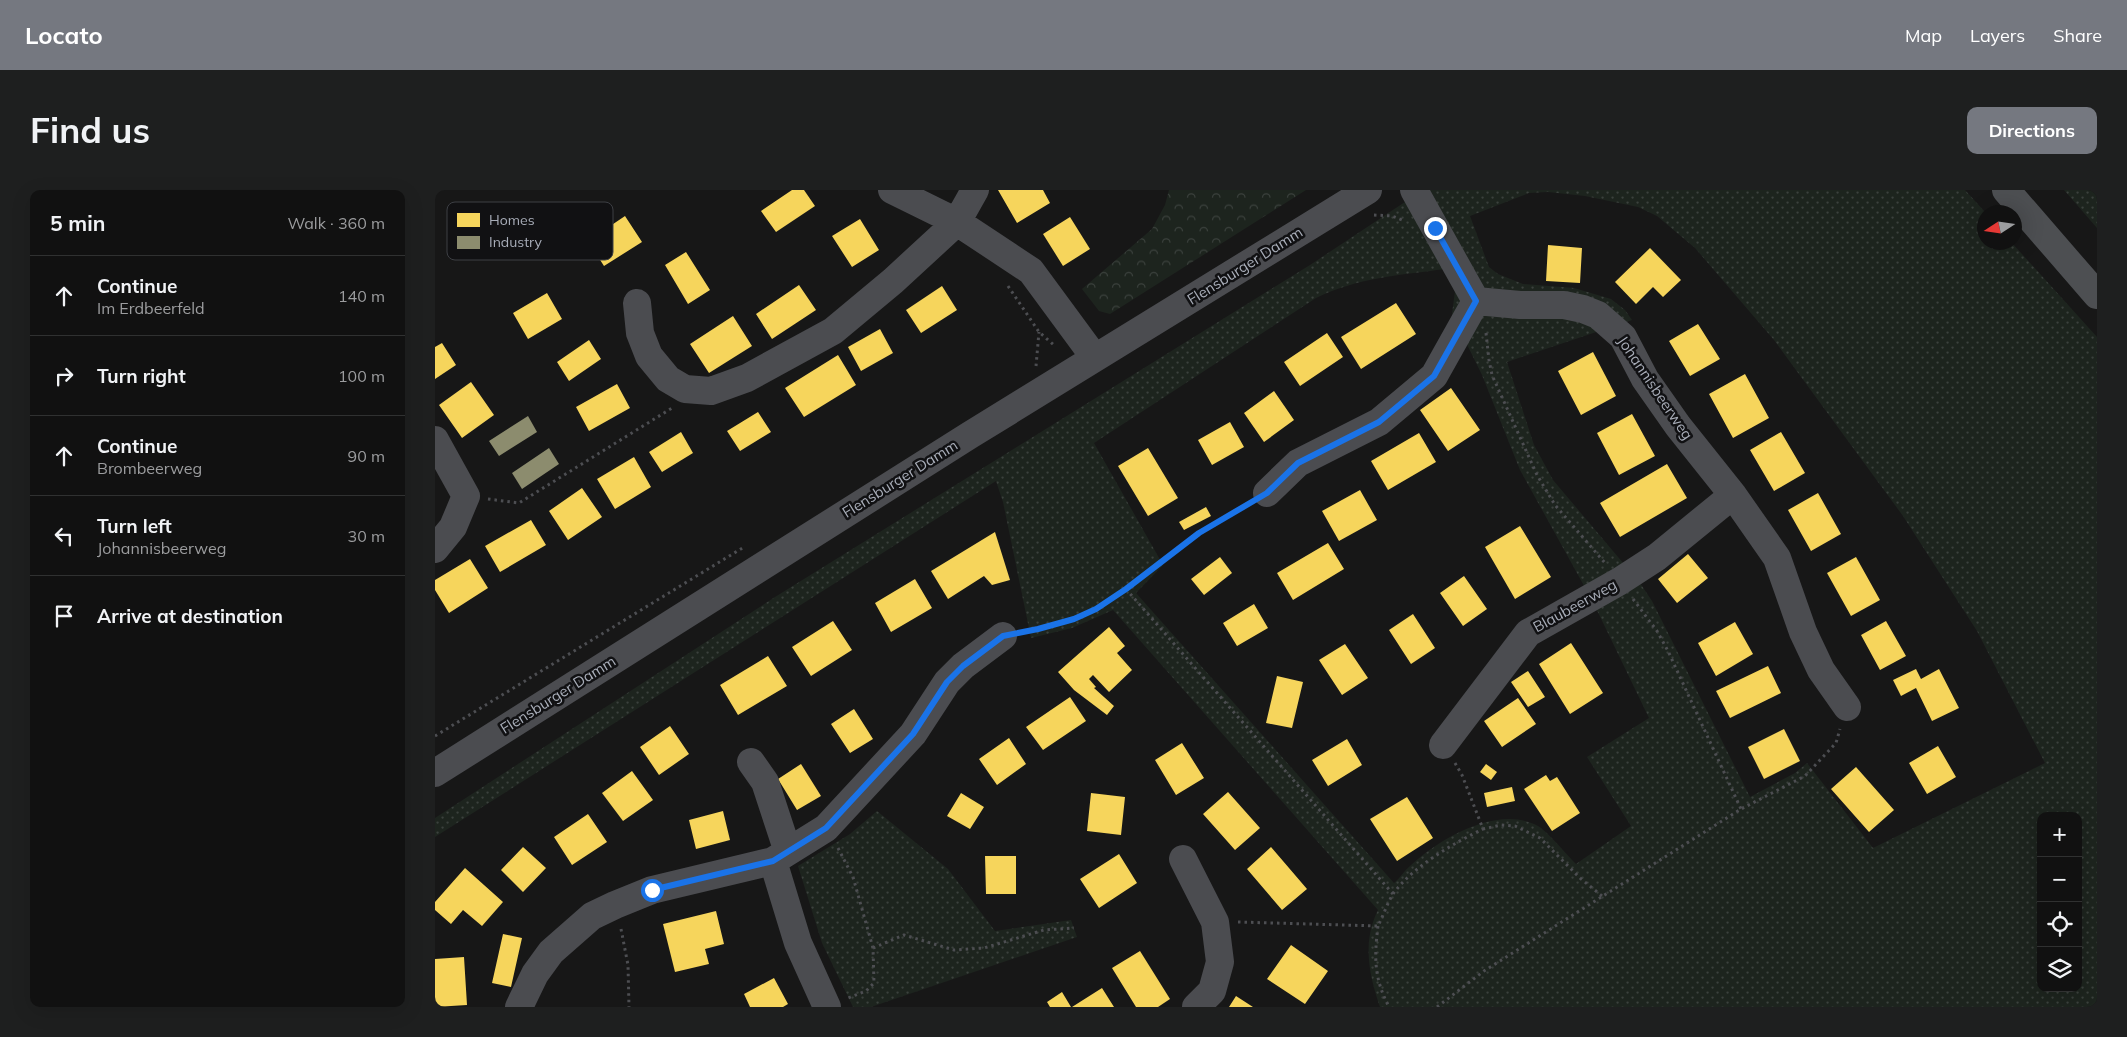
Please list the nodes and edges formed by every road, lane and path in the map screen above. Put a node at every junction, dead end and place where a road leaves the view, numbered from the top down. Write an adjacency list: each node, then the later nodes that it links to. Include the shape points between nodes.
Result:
1 (892, 190): 6 (street)
2 (975, 190): 6 (street)
3 (1368, 190): 13 (street, Flensburger Damm)
4 (1413, 190): 9 (street)
5 (2006, 190): 8 (main road)
6 (957, 222): 13 (street, via 1031,271); 15 (street, via 833,331 747,378 711,391)
7 (1006, 284): 11 (path)
8 (2097, 295)
9 (1476, 301): 17 (street, via 1434,376 1379,422 1298,463); 18 (street, Johannisbeerweg, via 1564,305 1598,315 1623,337 1645,379); 21 (path, via 1493,375 1537,475 1555,505)
10 (637, 303): 15 (street, via 640,333 649,356 668,379)
11 (1039, 332): 12 (path); 14 (path)
12 (1058, 348)
13 (1095, 358): 27 (street, Flensburger Damm)
14 (1035, 369)
15 (685, 389): 19 (path, via 671,409 519,503)
16 (435, 440): 19 (street)
17 (1267, 493): 22 (path, via 1199,533)
18 (1733, 495): 21 (street, Blaubeerweg, via 1657,557); 24 (street, Johannisbeerweg, via 1777,558 1803,632 1821,670)
19 (466, 496): 20 (street, via 453,527)
20 (435, 549)
21 (1621, 581): 25 (street, Blaubeerweg, via 1528,633); 28 (path, via 1664,644)
22 (1126, 589): 23 (path, via 1074,619); 33 (path)
23 (1003, 636): 29 (street, via 947,682 913,734)
24 (1847, 707): 28 (path, via 1835,743 1805,776)
25 (1443, 745): 30 (path, via 1462,775)
26 (751, 762): 31 (street, via 765,782)
27 (435, 773)
28 (1741, 809): 34 (path)
29 (826, 828): 31 (street); 38 (path, via 853,877)
30 (1483, 829): 33 (path, via 1423,866); 34 (path, via 1515,826 1540,838)
31 (780, 857): 39 (street, via 798,943); 40 (street, via 652,890 592,916 551,952 535,974)
32 (1183, 859): 35 (street)
33 (1393, 894): 36 (path)
34 (1602, 896): 43 (path, via 1484,971)
35 (1215, 922): 36 (path); 41 (street, via 1220,962 1212,991)
36 (1379, 926): 42 (path, via 1375,947 1376,972)
37 (1074, 928): 38 (path, via 1044,930 984,948 955,950 904,935)
38 (873, 948): 39 (path, via 874,983 866,991)
39 (827, 1006)
40 (519, 1007)
41 (1196, 1007)
42 (1389, 1007)
43 (1437, 1007)

